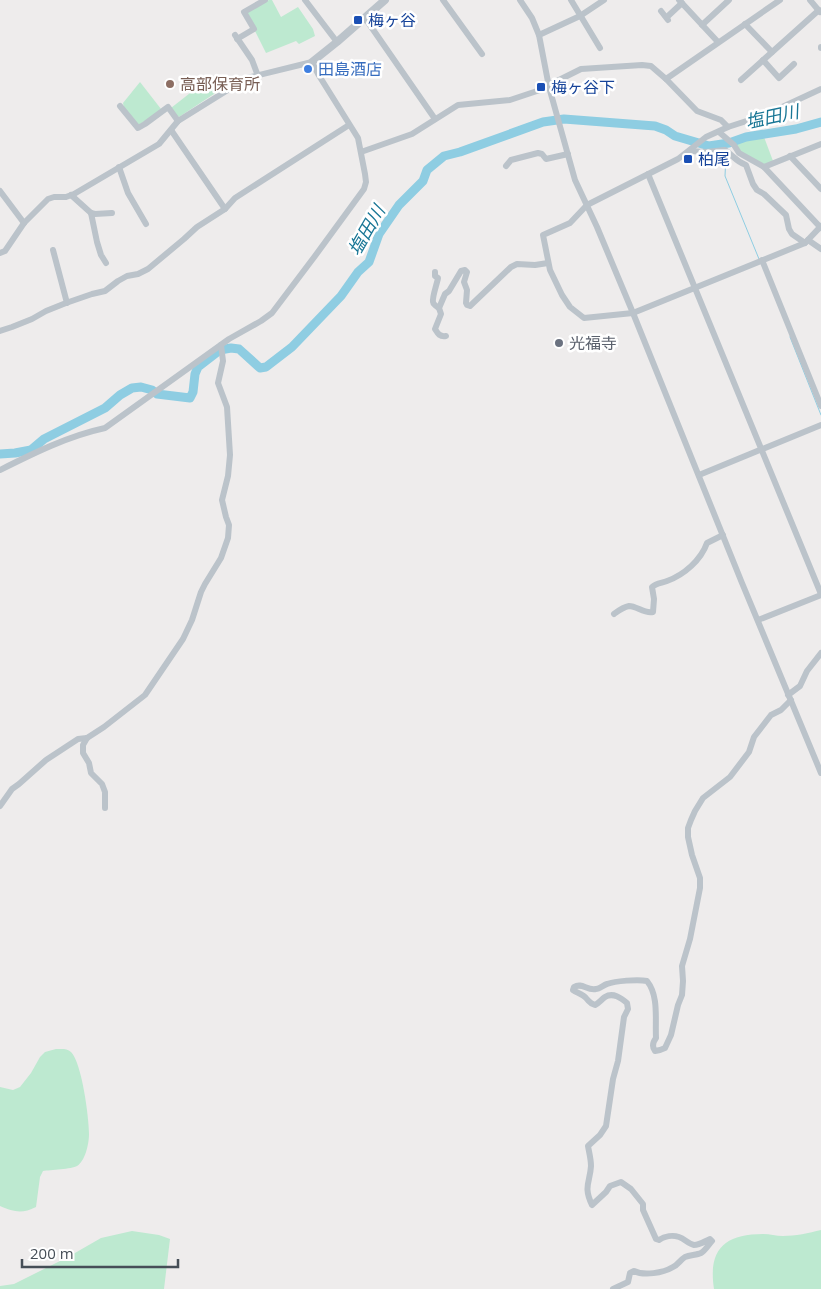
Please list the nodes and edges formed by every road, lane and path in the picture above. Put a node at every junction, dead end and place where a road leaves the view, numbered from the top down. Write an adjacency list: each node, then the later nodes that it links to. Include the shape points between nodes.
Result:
1 (264, 0): 27 (street, via 244,12 254,29 236,37 252,60)
2 (305, 0): 19 (street)
3 (385, 0): 15 (street)
4 (443, 0): 23 (street)
5 (520, 0): 18 (street)
6 (571, 0): 14 (street)
7 (604, 0): 14 (street)
8 (729, 0): 17 (street)
9 (780, 0): 16 (street)
10 (810, 0): 13 (street)
11 (680, 2): 12 (street, via 668,19); 17 (street)
12 (661, 11)
13 (820, 12): 22 (street)
14 (580, 16): 18 (street); 21 (street)
15 (365, 18): 19 (street); 33 (street)
16 (745, 24): 20 (street); 22 (street)
17 (702, 25): 20 (street)
18 (539, 35): 30 (street)
19 (337, 42): 25 (street)
20 (718, 42): 28 (street)
21 (600, 48)
22 (772, 52): 24 (street)
23 (482, 54)
24 (763, 60): 26 (street, via 779,78); 29 (street)
25 (312, 62): 27 (street); 35 (street)
26 (794, 64)
27 (258, 76): 34 (street, via 247,78)
28 (666, 79): 30 (street, via 651,66 622,66 581,70); 36 (street, via 697,111 721,120)
29 (741, 80)
30 (549, 87): 33 (street, via 510,100 458,105); 42 (street)
31 (821, 90): 36 (street, via 765,115)
32 (120, 106): 34 (street, via 138,128 168,107)
33 (435, 119): 41 (street, via 412,134)
34 (178, 120): 37 (street)
35 (349, 125): 41 (street, via 358,138); 52 (street, via 235,198)
36 (728, 127): 38 (street)
37 (172, 130): 45 (street, via 159,144); 52 (street)
38 (719, 132): 40 (street); 46 (street, via 739,153)
39 (820, 146): 43 (street)
40 (691, 150): 47 (street); 58 (street, via 725,150 737,162 746,165 757,190 786,215 792,234)
41 (361, 152): 72 (street, via 366,182 364,189 337,227 272,313)
42 (568, 154): 44 (street, via 546,159 538,153 510,160); 51 (street, via 575,180)
43 (790, 156): 46 (street); 48 (street)
44 (506, 166)
45 (119, 167): 50 (street); 56 (street, via 128,193)
46 (764, 167): 57 (street)
47 (648, 174): 51 (street); 66 (street)
48 (821, 189)
49 (0, 191): 55 (street)
50 (71, 195): 53 (street); 55 (street, via 48,199)
51 (587, 205): 64 (street, via 570,222 543,235); 69 (street)
52 (225, 209): 67 (street, via 197,227 148,269 127,276 105,291)
53 (91, 213): 54 (street); 63 (street, via 97,242)
54 (112, 213)
55 (24, 223): 61 (street, via 5,251)
56 (146, 224)
57 (820, 227): 58 (street)
58 (806, 241): 59 (street); 62 (street)
59 (821, 249)
60 (52, 250): 67 (street)
61 (0, 253)
62 (762, 260): 66 (street); 73 (street)
63 (106, 263)
64 (548, 263): 68 (street, via 511,266 470,306 466,303 464,282 467,272 461,271 444,294); 69 (street, via 562,295 570,307 584,318)
65 (435, 272): 68 (street, via 438,278 432,300)
66 (695, 288): 69 (street); 75 (street)
67 (67, 303): 70 (street)
68 (439, 308): 71 (street, via 441,314 435,329 440,336)
69 (633, 313): 77 (street)
70 (0, 331)
71 (446, 336)
72 (221, 345): 76 (street, via 105,428 47,446); 84 (street, via 223,361 218,383 227,407 230,455 222,500 229,525 224,551 205,584 183,639 145,695)
73 (821, 406)
74 (821, 426): 75 (street)
75 (761, 450): 77 (street); 79 (street)
76 (0, 470)
77 (699, 475): 78 (street)
78 (723, 535): 80 (street, via 707,543 704,553 687,569 652,587 653,612 626,606); 81 (street)
79 (821, 594): 81 (street)
80 (614, 614)
81 (758, 620): 83 (street)
82 (821, 653): 83 (street)
83 (790, 698): 85 (street); 88 (street, via 754,737 749,752 730,776 703,798 694,811 688,837 700,888 682,966 682,995 665,1048 655,1051 653,1048 656,1038 654,997 647,981 639,979 607,984 598,989 574,986 573,990 586,997 589,1003 598,1004 611,995 620,997 628,1009 606,1126 588,1146 591,1164 587,1195 592,1204 610,1186 621,1182 643,1204 656,1239 680,1237 695,1245 712,1241 702,1253 686,1257 665,1271 640,1274 634,1271 630,1273 628,1282)
84 (87, 738): 86 (street, via 78,739 46,760 12,789); 87 (street, via 83,753 90,763 91,772 102,784)
85 (821, 773)
86 (0, 806)
87 (106, 808)
88 (613, 1289)

